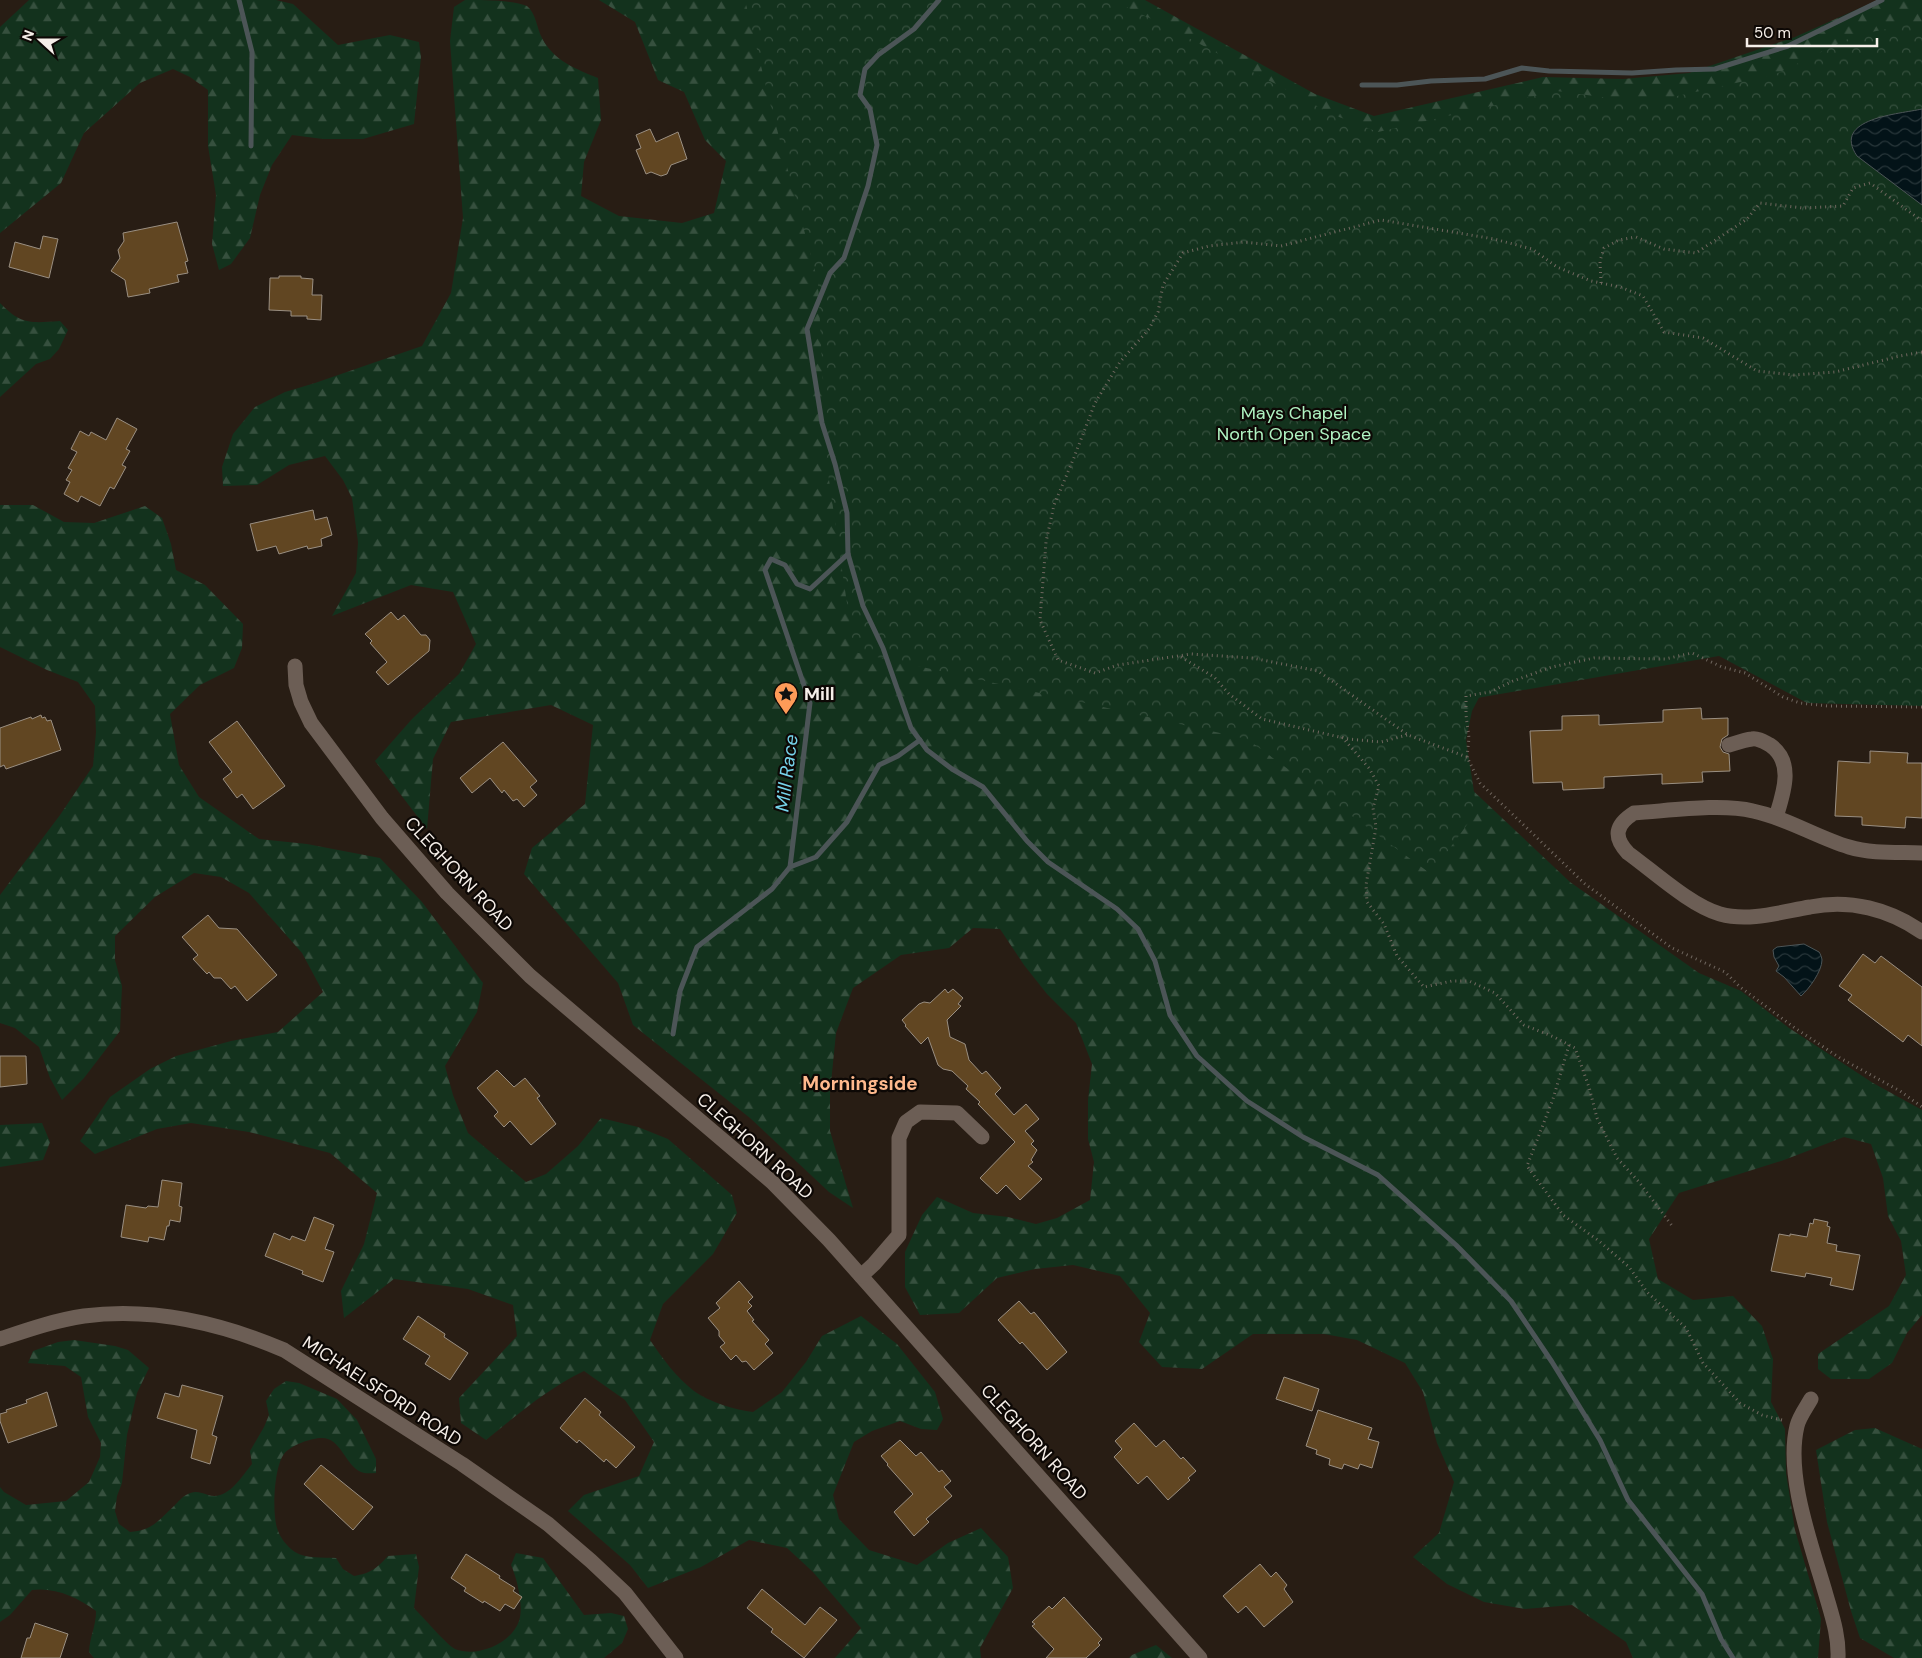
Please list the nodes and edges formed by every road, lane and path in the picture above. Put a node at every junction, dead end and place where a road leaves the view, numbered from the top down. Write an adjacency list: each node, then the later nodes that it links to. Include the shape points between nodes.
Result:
1 (1922, 222): 2 (path, via 1870,183 1853,188 1843,206 1803,208 1760,203 1747,219 1696,253 1664,249 1636,237 1619,240 1604,248 1600,261)
2 (1601, 283): 3 (path, via 1643,296 1664,332 1703,338 1756,371 1794,375 1835,372); 4 (path, via 1557,267 1532,249 1494,239 1381,220 1281,246 1244,242 1183,253 1163,285 1158,312 1149,329 1120,362 1095,403 1054,505 1046,542 1040,620 1058,660 1095,673 1118,665)
3 (1922, 352)
4 (1180, 656): 6 (path, via 1252,658 1318,672); 7 (path, via 1214,677 1229,694 1262,719)
5 (295, 666): 16 (street, CLEGHORN ROAD, via 296,685 311,723 382,818 447,893 530,976 772,1182)
6 (1408, 735): 7 (path, via 1381,742); 9 (path)
7 (1342, 737): 13 (path, via 1369,768 1379,786 1373,808 1376,827 1366,885 1367,902 1384,924 1397,956 1424,986 1452,980 1469,981 1495,993 1524,1025)
8 (1729, 745): 10 (street, via 1753,739 1762,741 1782,759 1785,789)
9 (1467, 757)
10 (1776, 817): 11 (street, via 1862,851); 12 (street, via 1726,808 1634,813 1626,818 1617,837 1620,846 1628,853 1703,908 1721,914 1767,916 1813,906 1859,905 1911,924)
11 (1922, 853)
12 (1922, 932)
13 (1569, 1045): 15 (path, via 1575,1048 1596,1118 1617,1158); 19 (path, via 1553,1099 1527,1166 1563,1215 1629,1268 1646,1292 1686,1328 1703,1364 1740,1403 1762,1415)
14 (982, 1137): 16 (street, via 957,1113 920,1112 906,1122 899,1138 899,1235)
15 (1673, 1228)
16 (861, 1276): 21 (street, CLEGHORN ROAD)
17 (0, 1339): 20 (street, MICHAELSFORD ROAD, via 84,1316 130,1313 216,1325 284,1350 462,1464 548,1524 625,1593)
18 (1811, 1399): 19 (street)
19 (1797, 1424): 22 (street, via 1794,1458 1798,1490 1836,1630)
20 (676, 1658)
21 (1200, 1658)
22 (1838, 1658)

